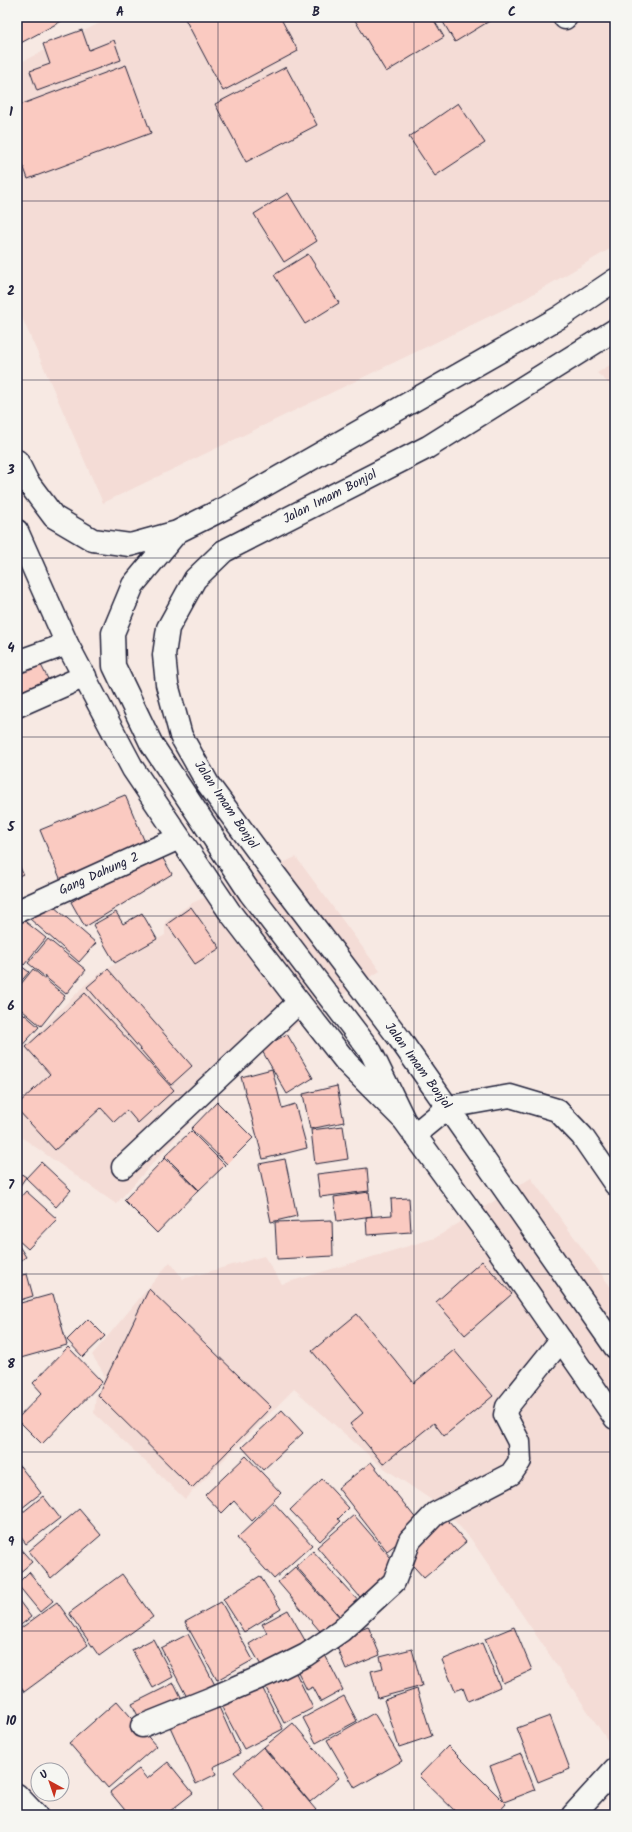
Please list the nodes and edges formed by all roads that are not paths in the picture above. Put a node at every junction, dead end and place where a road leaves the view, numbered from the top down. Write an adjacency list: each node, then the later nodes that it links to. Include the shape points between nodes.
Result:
1 (615, 280): 5 (main road, via 560,317 227,508)
2 (615, 330): 13 (main road, Jalan Imam Bonjol, via 428,447 224,551 195,579 168,628 164,655 166,684 181,736 208,784)
3 (17, 461): 5 (main road, via 27,481 54,517 93,540 130,545)
4 (17, 531): 6 (main road)
5 (176, 532): 14 (main road, via 133,584 113,633 114,666 151,743 250,893 371,1052)
6 (67, 644): 7 (main road); 8 (main road)
7 (17, 662)
8 (85, 676): 9 (main road); 10 (main road, via 133,769)
9 (17, 706)
10 (179, 838): 11 (main road, Gang Dahung 2); 12 (main road, via 229,912)
11 (18, 911)
12 (299, 1002): 14 (main road, via 347,1063); 15 (main road)
13 (448, 1107): 14 (main road); 16 (main road, via 510,1096 557,1110 582,1136); 18 (main road, Jalan Imam Bonjol)
14 (409, 1128): 17 (main road)
15 (123, 1167)
16 (615, 1184)
17 (561, 1340): 19 (main road); 20 (main road, via 507,1406 505,1415 518,1442 520,1461 512,1474 436,1513 410,1540 394,1582 366,1609 341,1631 306,1655 212,1698)
18 (615, 1347)
19 (615, 1418)
20 (142, 1726)
21 (615, 1769): 24 (main road)
22 (17, 1795): 23 (main road)
23 (36, 1815)
24 (573, 1815)

